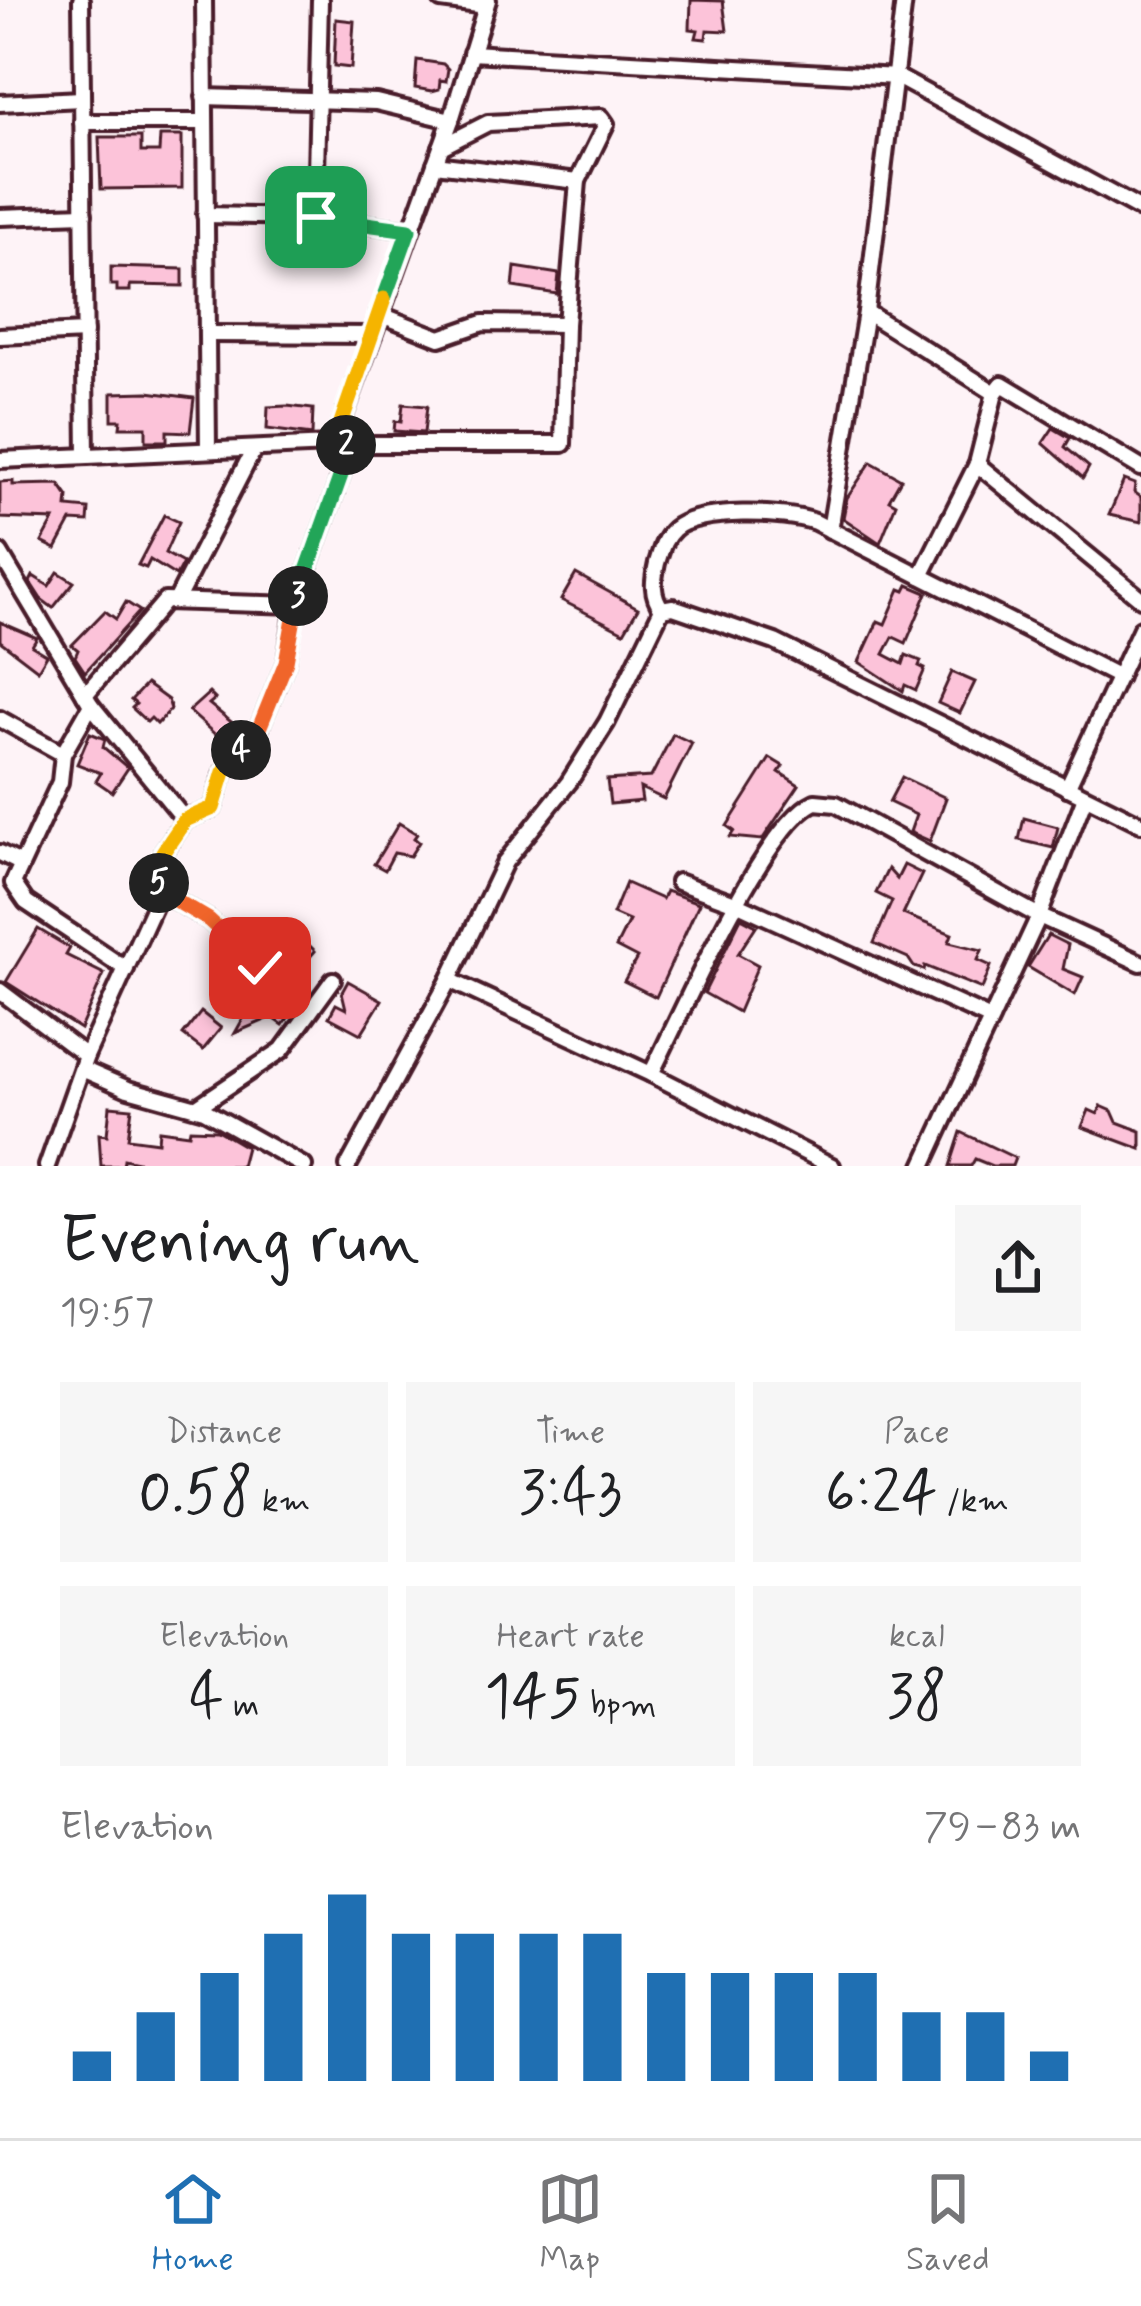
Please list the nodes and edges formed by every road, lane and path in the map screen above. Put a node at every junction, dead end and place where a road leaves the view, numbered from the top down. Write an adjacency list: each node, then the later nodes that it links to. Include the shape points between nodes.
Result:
1 (81, 0): 10 (street)
2 (204, 0): 9 (street)
3 (320, 0): 11 (street)
4 (441, 0): 6 (street)
5 (904, 0): 8 (street)
6 (487, 3): 7 (street)
7 (471, 53): 8 (street); 13 (street)
8 (897, 77): 19 (street); 25 (street)
9 (204, 98): 11 (street); 15 (street)
10 (82, 99): 12 (street); 14 (street)
11 (320, 102): 13 (street, via 392,105); 23 (street)
12 (0, 103)
13 (451, 120): 16 (street)
14 (82, 122): 15 (street); 20 (street)
15 (204, 122): 21 (street)
16 (441, 147): 17 (street); 18 (street, via 488,124 601,117 606,124)
17 (435, 164): 18 (street); 24 (street)
18 (578, 181): 27 (street)
19 (1141, 210)
20 (84, 214): 22 (street); 28 (street)
21 (206, 215): 23 (street); 29 (street)
22 (0, 217)
23 (316, 217): 24 (street)
24 (409, 230): 26 (street)
25 (866, 312): 32 (street); 41 (street)
26 (379, 314): 27 (street, via 440,338 483,323); 30 (street)
27 (566, 324): 33 (street, via 563,444)
28 (85, 332): 31 (street); 37 (street)
29 (207, 334): 30 (street); 35 (street)
30 (373, 335): 34 (street)
31 (0, 336)
32 (995, 393): 39 (street); 40 (street, via 1002,384)
33 (352, 444): 34 (street); 46 (street)
34 (333, 446): 36 (street)
35 (208, 449): 36 (street); 37 (street)
36 (253, 451): 44 (street)
37 (86, 456): 38 (street)
38 (0, 460)
39 (977, 464): 43 (street); 45 (street)
40 (1141, 468)
41 (830, 530): 43 (street); 47 (street, via 785,514 676,526 655,572)
42 (0, 553): 50 (street)
43 (921, 576): 49 (street)
44 (177, 599): 46 (street); 50 (street, via 165,601)
45 (1141, 599)
46 (295, 605): 55 (street, via 286,662 260,726 224,772 213,808)
47 (662, 608): 53 (street, via 775,642); 67 (street, via 607,722 506,862)
48 (1141, 628): 49 (street)
49 (1119, 677): 53 (street)
50 (88, 700): 52 (street); 55 (street)
51 (0, 719): 52 (street)
52 (63, 754): 58 (street, via 60,782)
53 (1067, 788): 54 (street)
54 (1085, 797): 56 (street); 62 (street)
55 (185, 820): 60 (street, via 163,852)
56 (1141, 824)
57 (0, 853): 58 (street)
58 (20, 863): 65 (street, via 18,894)
59 (678, 882): 61 (street)
60 (158, 890): 64 (street, via 209,920); 65 (street)
61 (738, 904): 62 (street, via 791,821 820,801); 69 (street); 71 (street)
62 (1039, 916): 63 (street); 69 (street)
63 (1141, 963)
64 (260, 968)
65 (126, 969): 70 (street)
66 (333, 980): 72 (street, via 281,1050)
67 (449, 980): 71 (street); 76 (street)
68 (0, 991): 70 (street)
69 (991, 1019): 78 (street)
70 (84, 1062): 72 (street, via 128,1089); 74 (street)
71 (651, 1074): 73 (street)
72 (197, 1107): 75 (street)
73 (805, 1160): 77 (street)
74 (47, 1166)
75 (304, 1166)
76 (348, 1166)
77 (832, 1166)
78 (923, 1166)

